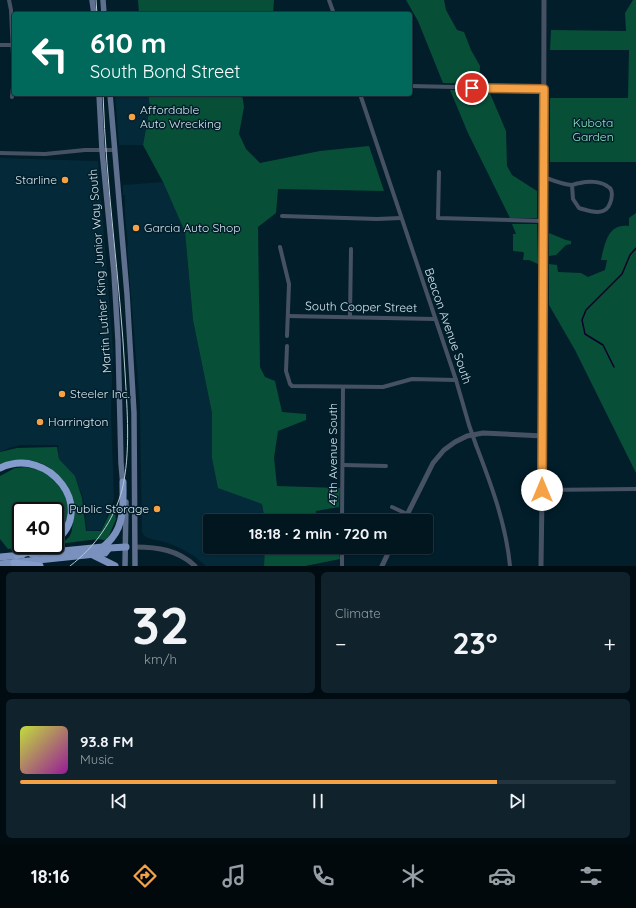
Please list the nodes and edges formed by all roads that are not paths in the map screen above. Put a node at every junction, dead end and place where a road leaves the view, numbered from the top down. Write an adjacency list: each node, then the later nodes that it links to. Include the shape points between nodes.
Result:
1 (9, 0): 10 (street)
2 (92, 0): 6 (main road)
3 (103, 0): 7 (main road)
4 (329, 0): 8 (street)
5 (544, 0): 12 (street)
6 (94, 12)
7 (104, 12)
8 (333, 12)
9 (0, 45): 10 (street)
10 (12, 45)
11 (412, 86): 12 (street)
12 (544, 89): 20 (street)
13 (99, 96): 16 (main road, Martin Luther King Junior Way South)
14 (110, 96): 17 (main road, Martin Luther King Junior Way South)
15 (361, 96): 23 (street, Beacon Avenue South)
16 (102, 150): 17 (street); 18 (street, via 45,154); 38 (main road, Martin Luther King Junior Way South, via 118,337)
17 (114, 150): 46 (main road, Martin Luther King Junior Way South, via 134,405)
18 (0, 153)
19 (438, 172): 24 (street, via 438,218)
20 (544, 178): 21 (street); 24 (street)
21 (572, 185): 21 (street, via 573,199 579,208 601,212 610,205 611,194 608,186 592,182)
22 (282, 216): 23 (street)
23 (401, 218): 29 (street, Beacon Avenue South)
24 (544, 221): 34 (street)
25 (280, 246): 27 (street, via 289,284)
26 (350, 249): 28 (street)
27 (288, 316): 28 (street, South Cooper Street); 30 (street)
28 (350, 317): 29 (street, South Cooper Street)
29 (434, 319): 32 (street, Beacon Avenue South)
30 (287, 336)
31 (287, 346): 33 (street, via 286,371 292,386)
32 (456, 380): 33 (street, via 412,379 383,387); 62 (street, Beacon Avenue South, bridge, via 501,516)
33 (343, 387): 35 (street, 47th Avenue South)
34 (543, 436): 40 (street); 43 (street, via 483,433 454,442 433,463)
35 (343, 465): 36 (street); 42 (street, 47th Avenue South)
36 (386, 466)
37 (0, 468): 44 (highway, via 16,463 30,463 48,470 60,482 68,496 70,514)
38 (123, 482): 45 (main road, Martin Luther King Junior Way South); 47 (highway, via 123,504 118,527)
39 (636, 489): 40 (street)
40 (542, 490): 63 (street)
41 (392, 507): 43 (street)
42 (342, 514)
43 (407, 514)
44 (64, 531)
45 (126, 547): 46 (main road); 47 (highway); 57 (main road, Martin Luther King Junior Way South)
46 (135, 547): 58 (main road, Martin Luther King Junior Way South); 59 (street, via 168,550)
47 (106, 548): 49 (highway, via 105,553); 52 (highway)
48 (21, 554): 52 (highway)
49 (91, 554): 53 (highway); 56 (highway)
50 (342, 554): 60 (street)
51 (388, 554): 61 (street)
52 (17, 555): 53 (highway)
53 (7, 560): 54 (highway); 55 (highway)
54 (0, 564)
55 (40, 566)
56 (115, 566)
57 (126, 566)
58 (135, 566)
59 (195, 566)
60 (342, 566)
61 (382, 566)
62 (510, 566)
63 (542, 566)

